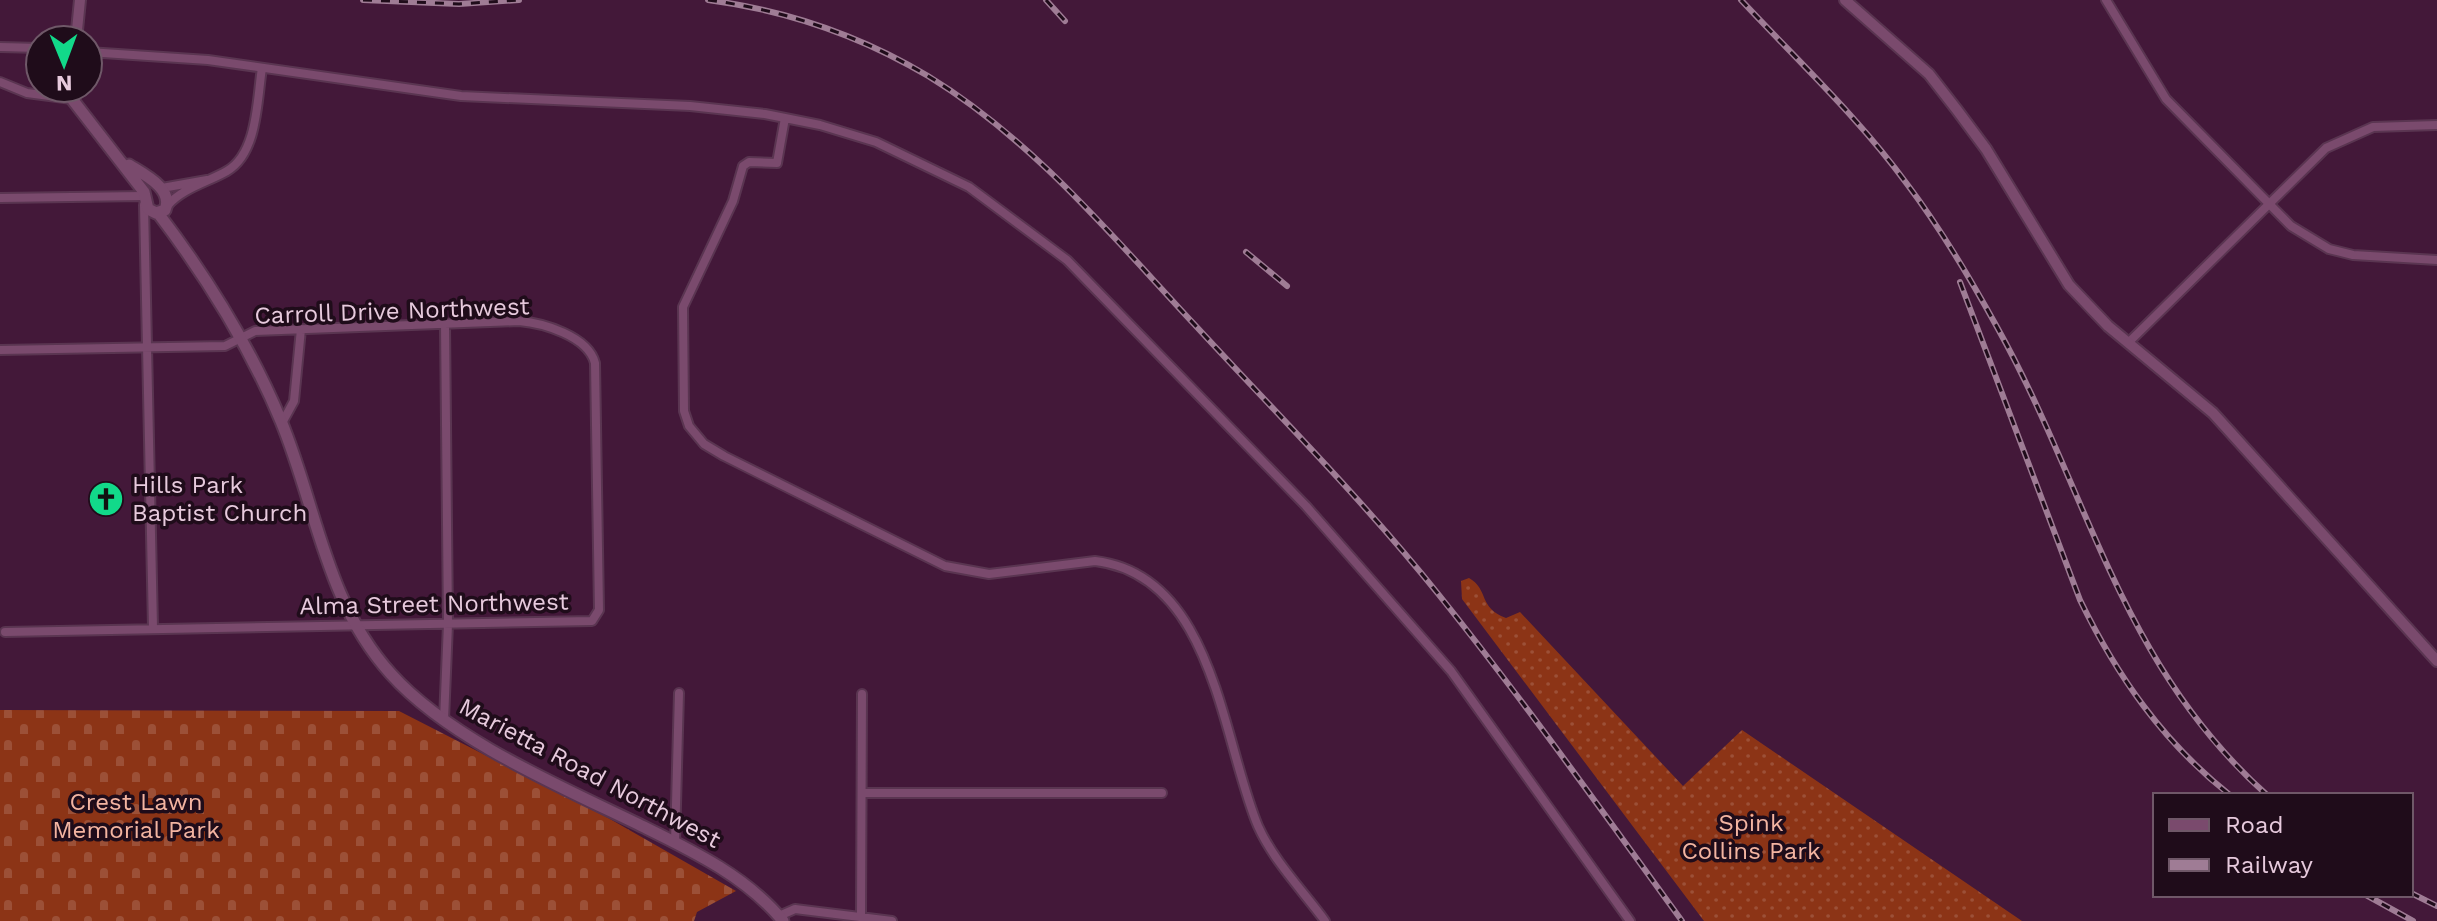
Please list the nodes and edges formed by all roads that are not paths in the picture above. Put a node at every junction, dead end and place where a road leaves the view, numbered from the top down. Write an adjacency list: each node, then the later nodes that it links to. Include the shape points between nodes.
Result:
1 (80, 0): 4 (street)
2 (1845, 0): 25 (street, via 1929,74 1986,149 2069,285)
3 (2106, 0): 18 (street, via 2166,99)
4 (78, 24)
5 (0, 47): 6 (street)
6 (24, 48)
7 (104, 53): 8 (street)
8 (262, 68): 12 (street, via 461,96 690,106); 15 (street, via 245,147 230,170)
9 (0, 82): 10 (street)
10 (24, 92)
11 (80, 104): 14 (main road, Marietta Road Northwest)
12 (785, 118): 43 (street, via 777,163 743,166 733,201 683,307 681,388 689,426 724,456 945,566 989,574 1095,561 1142,576 1198,644 1219,691 1262,834); 44 (street, via 876,142 920,161 969,187 1067,260 1303,503 1451,671)
13 (2437, 125): 18 (street, via 2373,127 2348,135 2326,148)
14 (121, 161): 16 (main road, Marietta Road Northwest); 19 (main road, Marietta Road Northwest)
15 (208, 180): 16 (street); 19 (street)
16 (160, 187): 19 (main road); 19 (main road)
17 (0, 198): 19 (street)
18 (2268, 203): 20 (street, via 2291,226 2329,249); 25 (street)
19 (153, 205): 24 (main road, Marietta Road Northwest); 26 (street, via 145,227)
20 (2437, 260)
21 (445, 324): 22 (street, Carroll Drive Northwest, via 519,321); 23 (street, Carroll Drive Northwest); 30 (street)
22 (549, 327): 30 (street, Alma Street Northwest, via 589,349 595,363 598,615 587,623)
23 (301, 329): 24 (street, Carroll Drive Northwest, via 255,331); 28 (street, via 294,401)
24 (240, 338): 26 (street, Carroll Drive Northwest, via 225,346); 28 (main road, Marietta Road Northwest)
25 (2128, 343): 33 (street, via 2213,413)
26 (146, 347): 27 (street, Carroll Drive Northwest); 31 (street)
27 (0, 350)
28 (282, 423): 29 (main road, Marietta Road Northwest, via 330,573)
29 (354, 624): 30 (street, Alma Street Northwest); 31 (street, Alma Street Northwest); 36 (main road, Marietta Road Northwest, via 393,676)
30 (448, 624): 36 (street)
31 (149, 629): 32 (street, Alma Street Northwest)
32 (5, 632)
33 (2437, 661)
34 (679, 693): 39 (street)
35 (862, 694): 37 (street)
36 (444, 720): 39 (main road, Marietta Road Northwest)
37 (862, 793): 38 (street); 40 (street)
38 (1162, 793)
39 (675, 842): 41 (main road, Marietta Road Northwest, via 735,877)
40 (861, 917): 41 (street, via 795,909); 42 (street)
41 (781, 918)
42 (892, 921)
43 (1325, 921)
44 (1630, 921)

